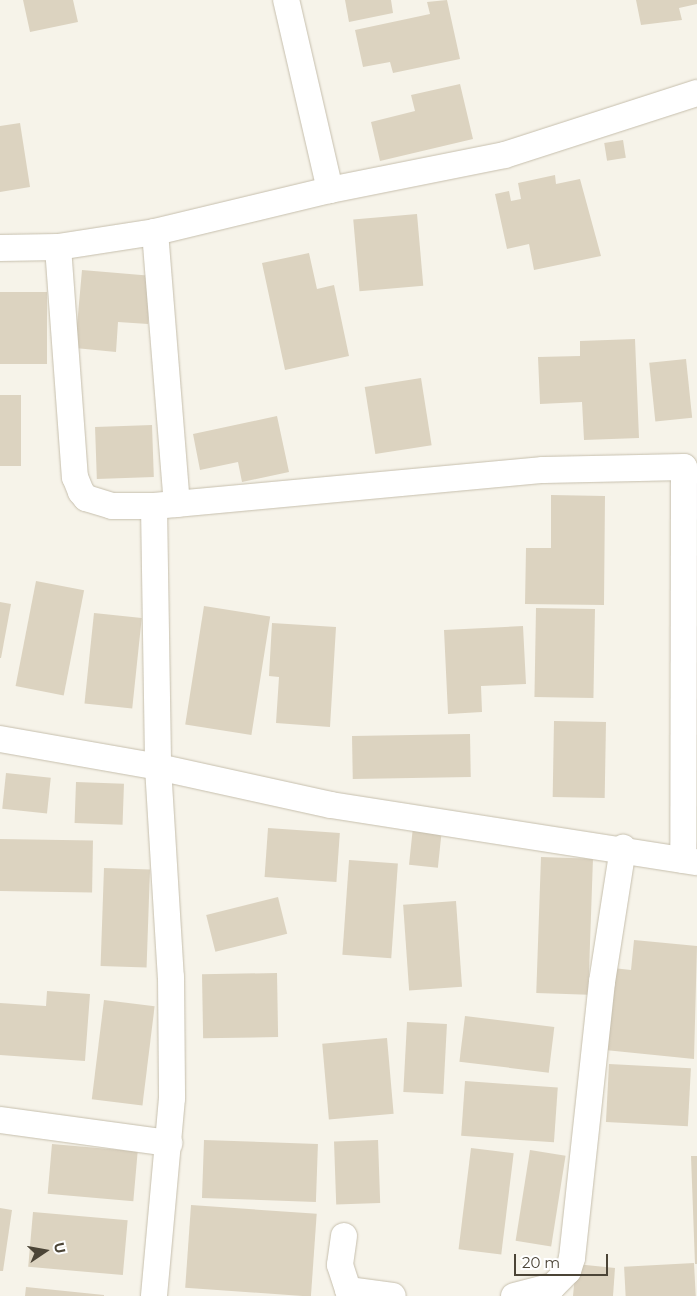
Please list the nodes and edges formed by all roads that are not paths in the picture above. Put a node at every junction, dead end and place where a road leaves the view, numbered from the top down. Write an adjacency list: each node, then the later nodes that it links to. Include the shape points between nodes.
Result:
1 (286, 0): 3 (street)
2 (697, 92): 3 (street, via 505,154)
3 (330, 190): 4 (street)
4 (155, 232): 5 (street); 8 (street)
5 (58, 247): 6 (street); 8 (street, via 75,477 81,492 105,505)
6 (0, 248)
7 (690, 466): 8 (street, via 543,470); 9 (street)
8 (166, 505): 11 (street)
9 (691, 722): 13 (street)
10 (0, 740): 11 (street)
11 (158, 767): 12 (street, via 331,805); 15 (street, via 171,977)
12 (623, 848): 13 (street); 19 (street, via 602,982 572,1258 568,1271 553,1286)
13 (690, 861)
14 (0, 1120): 15 (street)
15 (169, 1143): 17 (street)
16 (344, 1236): 18 (street, via 340,1265 348,1290)
17 (154, 1296)
18 (393, 1296)
19 (514, 1296)

